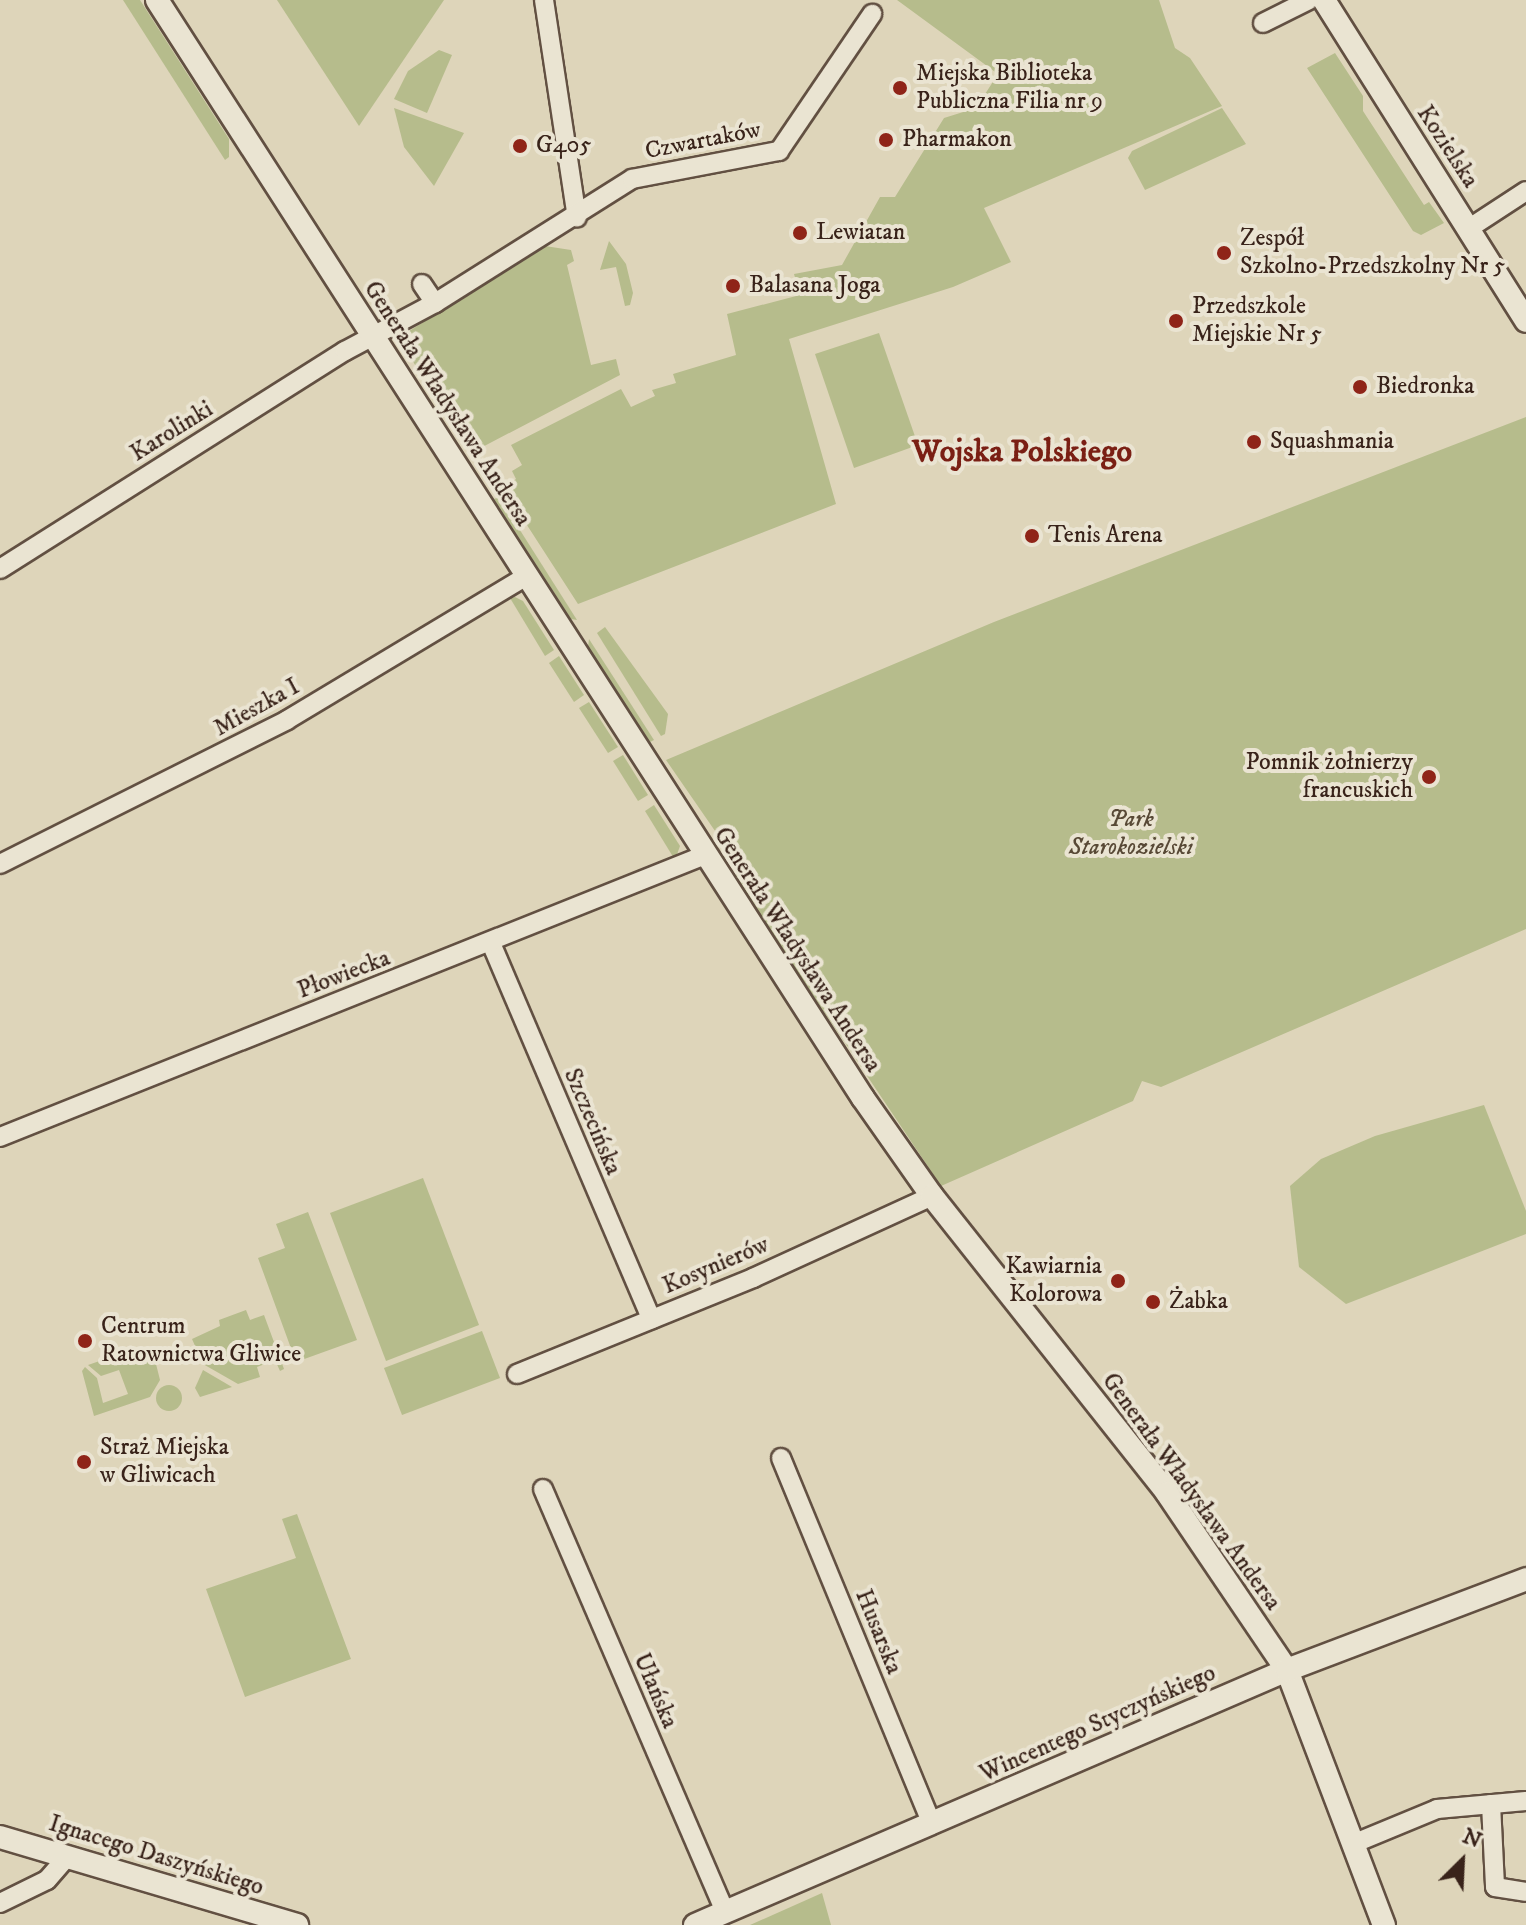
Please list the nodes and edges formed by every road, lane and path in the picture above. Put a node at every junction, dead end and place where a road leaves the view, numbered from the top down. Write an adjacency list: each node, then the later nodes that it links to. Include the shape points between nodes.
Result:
1 (157, 0): 13 (street, Generała Władysława Andersa)
2 (544, 0): 8 (street)
3 (1309, 0): 6 (street)
4 (1324, 0): 9 (street, Kozielska)
5 (872, 14): 8 (street, Czwartaków, via 779,151 632,179)
6 (1263, 23)
7 (1526, 191): 9 (street)
8 (577, 218): 11 (street, Czwartaków)
9 (1468, 229): 12 (street, Kozielska)
10 (422, 284): 11 (street)
11 (435, 303): 13 (street, Czwartaków)
12 (1526, 321)
13 (372, 338): 14 (street, Karolinki); 15 (street, Generała Władysława Andersa)
14 (0, 569)
15 (527, 576): 16 (street, Generała Władysława Andersa); 17 (street, Mieszka I, via 287,720)
16 (705, 855): 18 (street, Płowiecka); 20 (street, Generała Władysława Andersa)
17 (0, 864)
18 (491, 943): 19 (street, Płowiecka); 21 (street, Szczecińska)
19 (0, 1137)
20 (932, 1196): 21 (street, Kosynierów); 26 (street, Generała Władysława Andersa, via 1159,1483)
21 (651, 1319): 22 (street, Kosynierów)
22 (517, 1374)
23 (781, 1458): 29 (street, Husarska)
24 (543, 1489): 35 (street, Ułańska)
25 (1526, 1579): 26 (street, Wincentego Styczyńskiego)
26 (1287, 1670): 29 (street, Wincentego Styczyńskiego); 31 (street, Generała Władysława Andersa)
27 (1526, 1801): 28 (street)
28 (1491, 1804): 31 (street, via 1437,1809); 33 (street, via 1495,1887)
29 (932, 1824): 35 (street, Wincentego Styczyńskiego)
30 (0, 1837): 32 (street, Ignacego Daszyńskiego)
31 (1355, 1843): 38 (street, Generała Władysława Andersa)
32 (67, 1857): 34 (street, via 47,1880); 36 (street, Ignacego Daszyńskiego)
33 (1526, 1892)
34 (0, 1903)
35 (725, 1912): 37 (street, Wincentego Styczyńskiego)
36 (297, 1925)
37 (695, 1925)
38 (1384, 1925)

